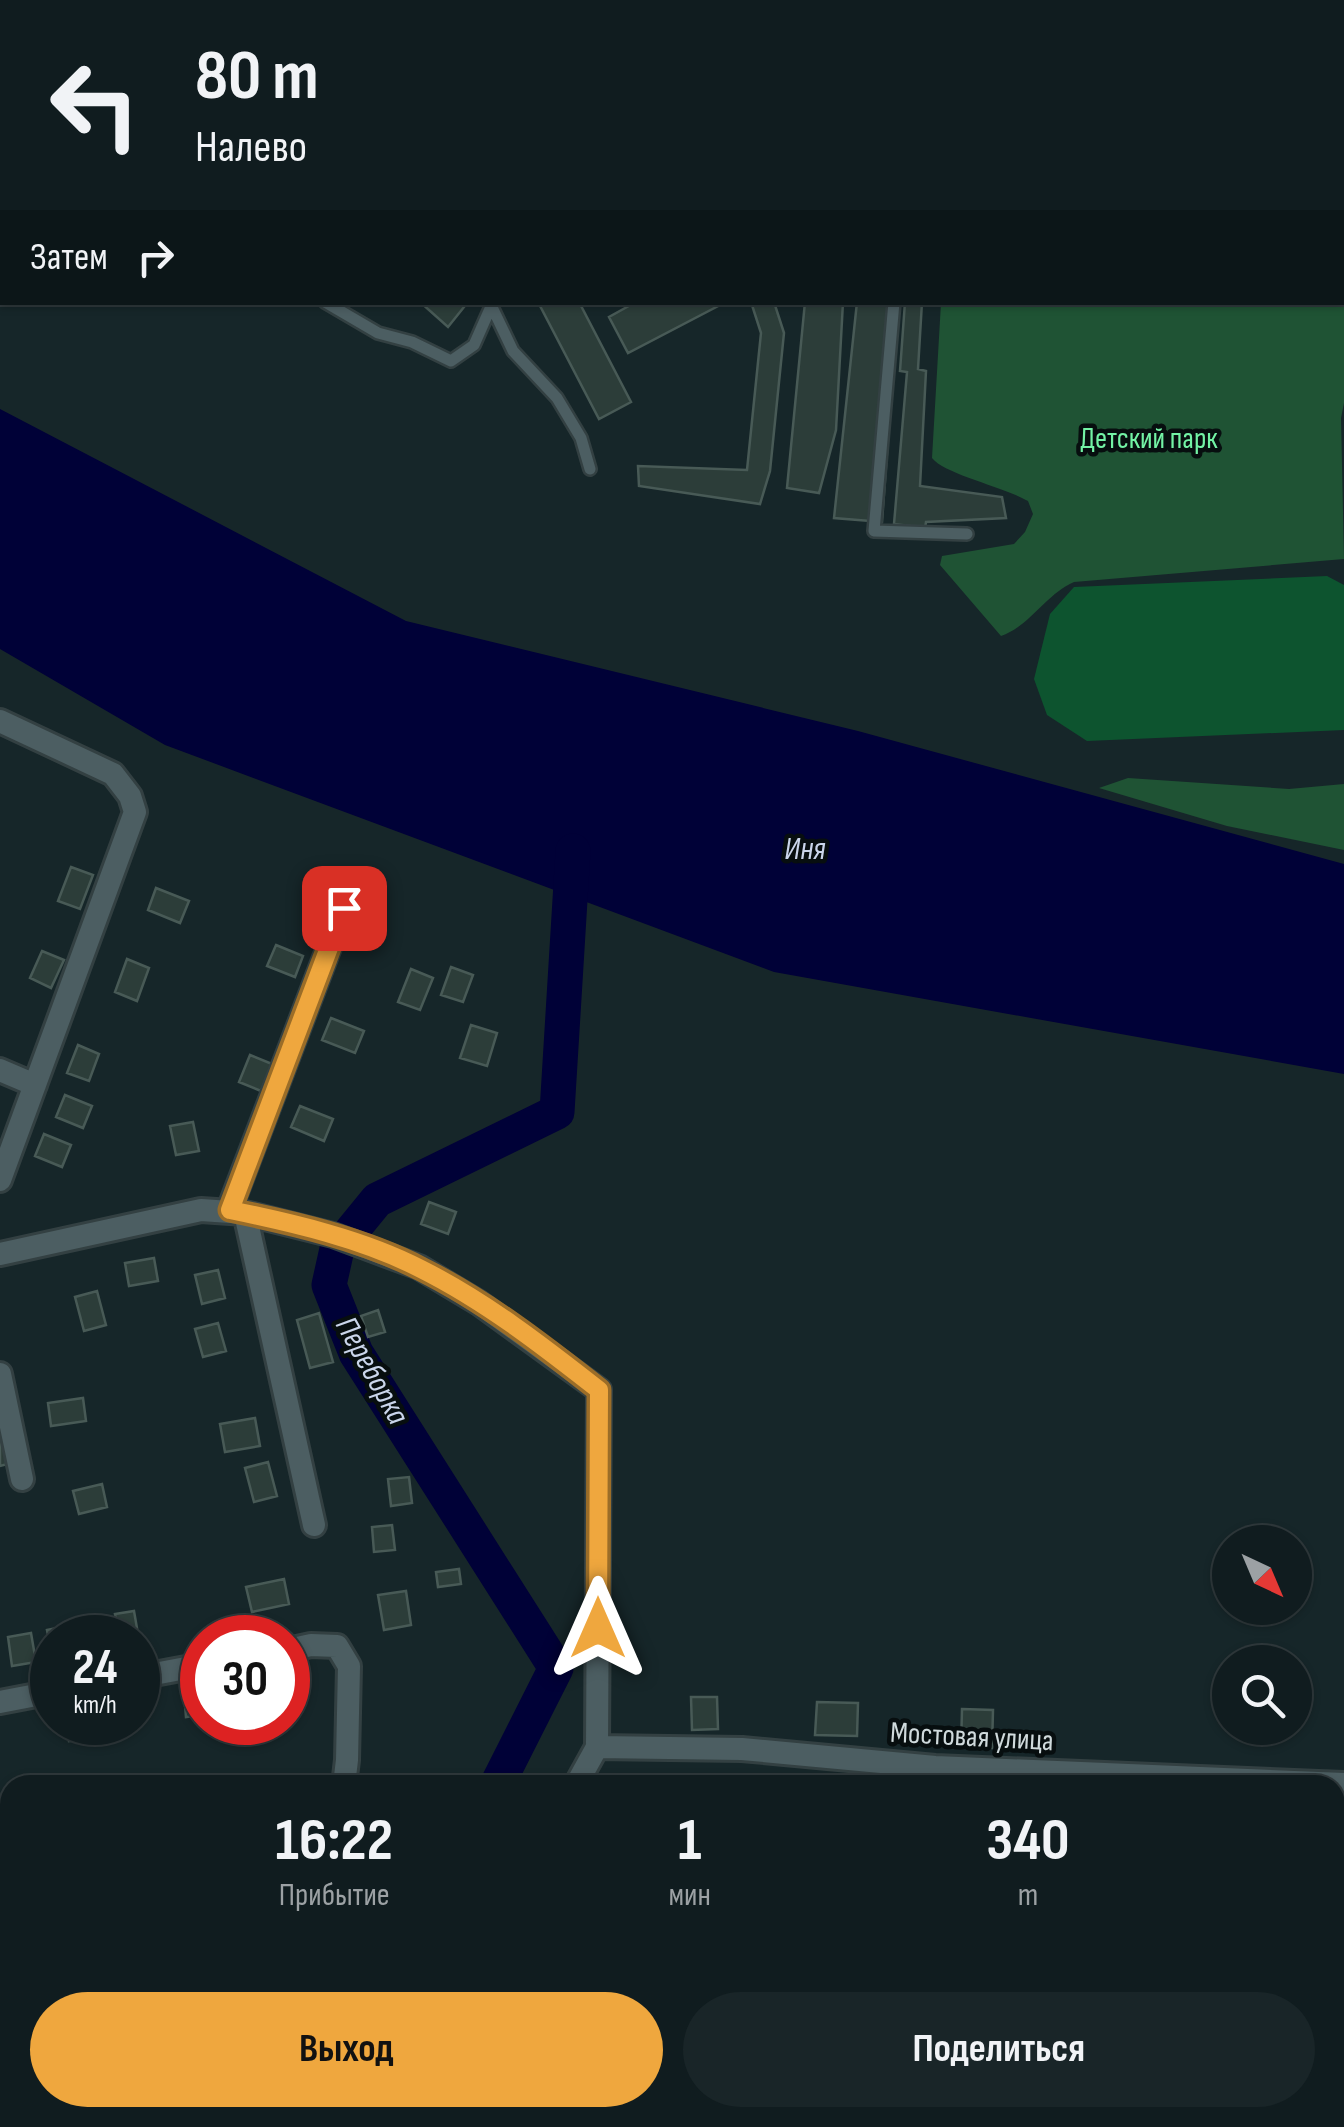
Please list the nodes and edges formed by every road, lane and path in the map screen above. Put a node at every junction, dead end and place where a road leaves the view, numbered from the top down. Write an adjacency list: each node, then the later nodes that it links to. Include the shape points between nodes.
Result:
1 (331, 305): 2 (lane, via 378,333 451,362 474,345)
2 (492, 305): 4 (lane, via 513,351 558,398)
3 (894, 305): 5 (lane, via 874,531)
4 (590, 469)
5 (967, 534)
6 (0, 720): 9 (street, via 113,774 135,812)
7 (344, 908): 11 (street)
8 (0, 1070): 9 (street)
9 (35, 1085): 10 (street)
10 (0, 1180)
11 (237, 1211): 12 (street, via 200,1210); 15 (street); 19 (street, via 418,1268 479,1303 599,1390)
12 (0, 1254)
13 (0, 1374): 14 (street)
14 (22, 1480)
15 (314, 1525)
16 (310, 1645): 20 (street, via 337,1646 349,1666)
17 (30, 1696): 18 (street)
18 (0, 1702)
19 (597, 1747): 21 (street); 22 (street, Мостовая улица, via 742,1749)
20 (346, 1775)
21 (582, 1775)
22 (1139, 1775)

